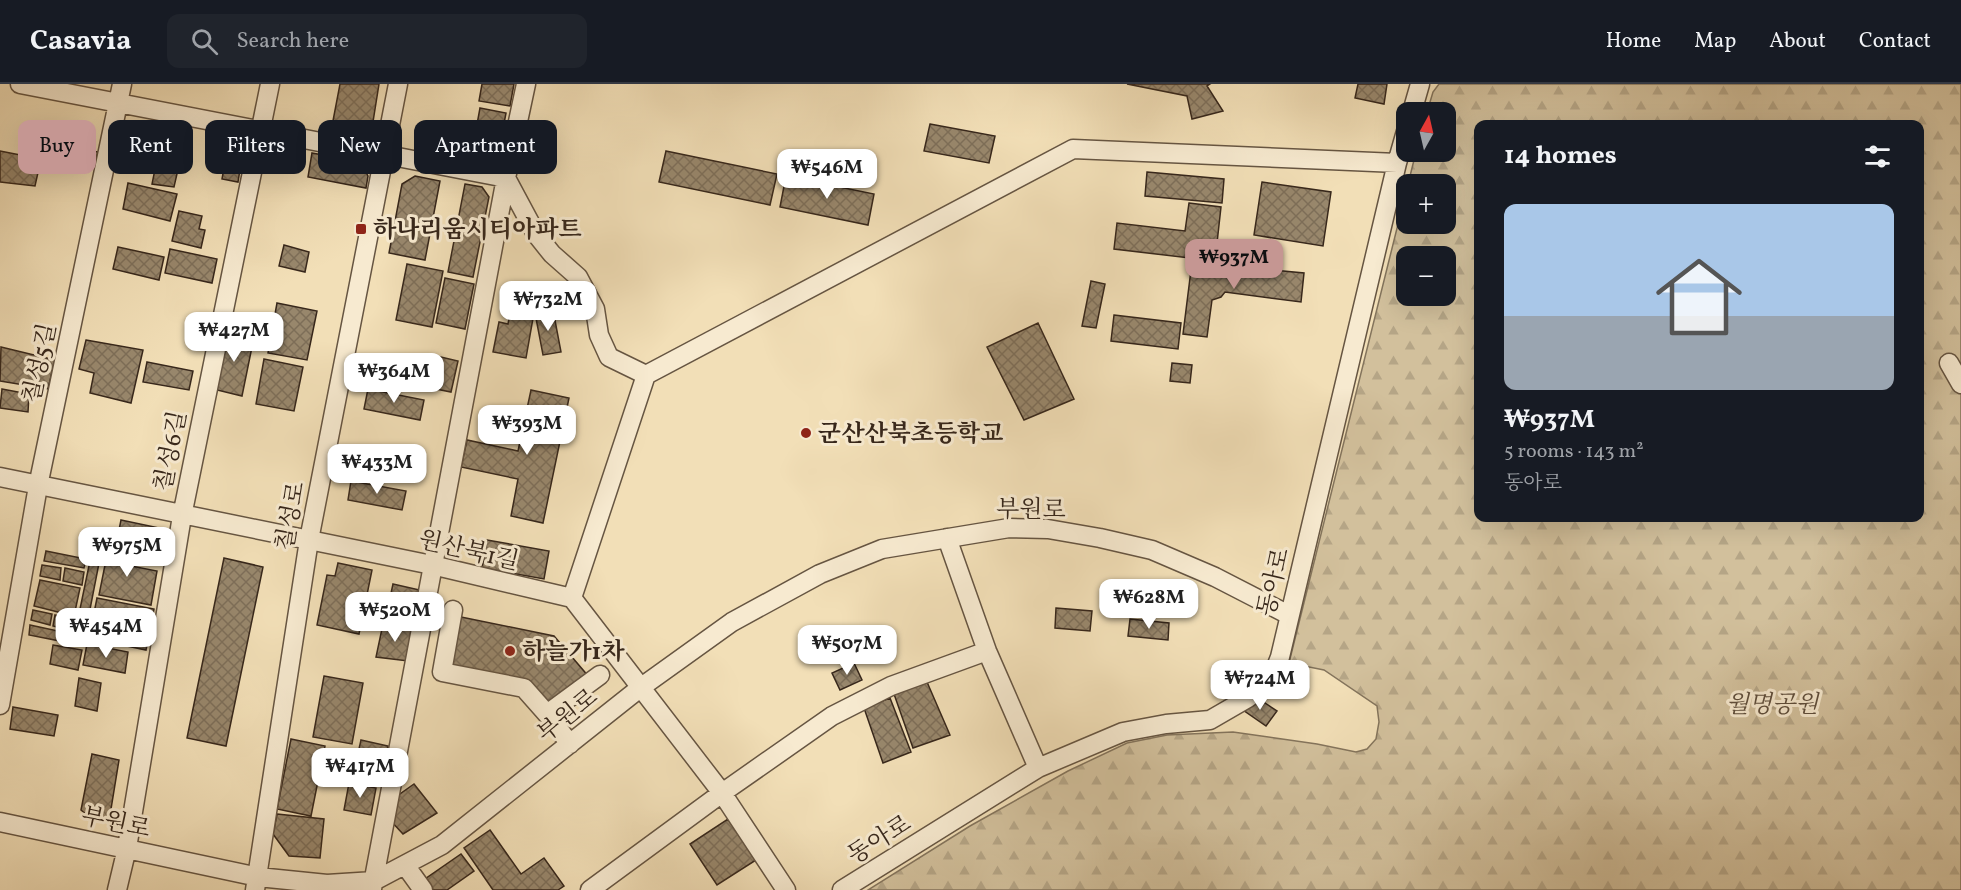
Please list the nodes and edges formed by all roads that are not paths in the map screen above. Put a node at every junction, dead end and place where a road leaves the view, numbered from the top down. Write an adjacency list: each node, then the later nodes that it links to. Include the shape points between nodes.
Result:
1 (20, 84): 8 (street)
2 (122, 84): 8 (street, 칠성5길)
3 (270, 84): 10 (street, 칠성6길)
4 (398, 84): 11 (street, 칠성로)
5 (526, 84): 16 (street)
6 (1420, 84): 7 (street)
7 (1415, 102)
8 (118, 103): 9 (street); 21 (street, 칠성5길)
9 (207, 120)
10 (261, 120)
11 (391, 120)
12 (402, 157): 16 (street)
13 (1397, 163): 18 (street, via 1073,149); 28 (street, 동아로)
14 (250, 174): 22 (street, 칠성6길)
15 (381, 174): 24 (street, 칠성로)
16 (506, 178): 18 (street, via 536,234 578,277 595,309 599,335 609,357); 25 (street)
17 (1949, 363): 19 (street)
18 (646, 375): 26 (street)
19 (1961, 384)
20 (0, 477): 21 (street, 원산북1길)
21 (38, 486): 22 (street, 원산북1길); 32 (street, 칠성5길)
22 (182, 516): 24 (street, 원산북1길); 38 (street, 칠성6길)
23 (946, 538): 28 (street, 부원로, via 1009,528 1048,529 1117,541 1184,563); 29 (street); 31 (street, 부원로, via 882,549 820,574 732,622)
24 (309, 540): 25 (street, 원산북1길); 40 (street, 칠성로)
25 (432, 565): 26 (street, 원산북1길); 41 (street)
26 (572, 598): 31 (street)
27 (453, 610): 33 (street, via 442,672 524,688)
28 (1289, 615): 35 (street, 동아로, via 1280,657 1270,680 1248,698 1210,720 1123,732)
29 (987, 651): 35 (street); 36 (street, via 891,686 832,716)
30 (600, 675): 33 (street)
31 (640, 688): 34 (street, 부원로); 36 (street)
32 (0, 705)
33 (547, 714): 34 (street)
34 (570, 744): 39 (street, 부원로, via 442,845)
35 (1038, 768): 46 (street, 동아로)
36 (722, 793): 44 (street); 45 (street)
37 (0, 822): 38 (street, 부원로)
38 (127, 848): 40 (street, 부원로); 42 (street, 칠성6길)
39 (405, 865): 41 (street, 부원로); 43 (street)
40 (257, 884): 41 (street, 부원로)
41 (373, 885)
42 (117, 890)
43 (423, 890)
44 (590, 890)
45 (786, 890)
46 (842, 890)

